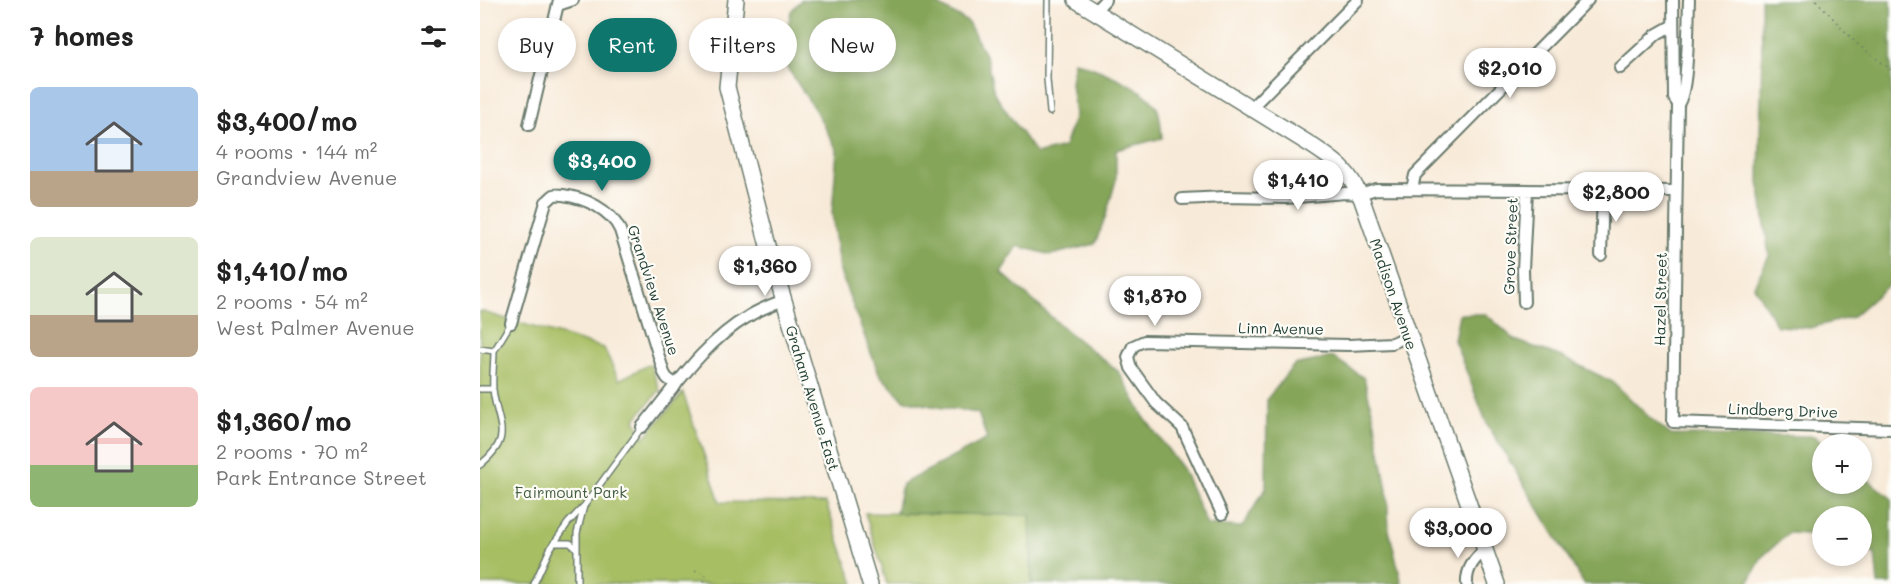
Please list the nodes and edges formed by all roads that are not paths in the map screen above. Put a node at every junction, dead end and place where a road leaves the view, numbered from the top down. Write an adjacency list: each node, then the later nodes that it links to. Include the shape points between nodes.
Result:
1 (573, 0): 9 (street)
2 (736, 0): 24 (main road, Graham Avenue East, via 728,87)
3 (1048, 0): 15 (lane)
4 (1076, 0): 10 (main road, Madison Avenue)
5 (1358, 0): 14 (street)
6 (1588, 0): 17 (street, via 1415,175)
7 (1673, 0): 11 (street, Hazel Street)
8 (1689, 0): 13 (street, Hazel Street, via 1686,74)
9 (559, 2): 16 (street)
10 (1100, 6): 14 (main road, Madison Avenue)
11 (1673, 25): 12 (street, via 1657,34); 13 (street, Hazel Street, via 1674,98)
12 (1620, 68)
13 (1678, 104): 20 (street, Hazel Street)
14 (1251, 108): 21 (main road, Madison Avenue, via 1338,163)
15 (1050, 112)
16 (529, 125)
17 (1412, 189): 18 (street); 21 (street, via 1376,189)
18 (1527, 190): 19 (street); 25 (street, Grove Street)
19 (1603, 190): 20 (street); 23 (street)
20 (1676, 191): 33 (street, Hazel Street)
21 (1360, 194): 22 (street); 27 (main road, Madison Avenue)
22 (1182, 199)
23 (1601, 255)
24 (783, 300): 30 (street, via 758,310 715,341); 44 (main road, Graham Avenue East)
25 (1524, 302)
26 (511, 323): 29 (lane, Grandview Avenue); 30 (street, Grandview Avenue, via 546,202 559,195 591,202 620,230 664,373)
27 (1409, 336): 38 (street, Linn Avenue, via 1392,343 1349,345 1144,341 1133,346 1128,357 1131,368 1156,403 1182,427); 41 (main road, Madison Avenue)
28 (480, 349): 29 (lane)
29 (494, 351): 32 (lane)
30 (676, 385): 34 (street)
31 (480, 389): 32 (lane)
32 (493, 389): 36 (lane, via 501,437 494,452)
33 (1673, 422): 35 (street, Lindberg Drive)
34 (642, 428): 37 (lane)
35 (1891, 429)
36 (480, 465)
37 (584, 506): 39 (lane); 40 (lane)
38 (1222, 514)
39 (554, 543): 40 (lane, via 570,543); 42 (lane)
40 (576, 548): 43 (lane)
41 (1485, 549): 45 (street, via 1468,570); 46 (main road, Madison Avenue)
42 (534, 584)
43 (577, 584)
44 (870, 584)
45 (1467, 584)
46 (1497, 584)

